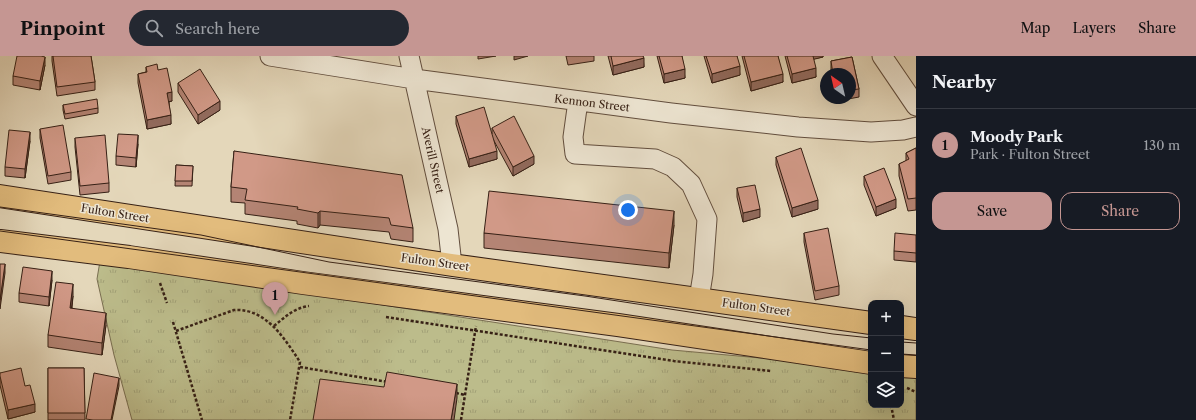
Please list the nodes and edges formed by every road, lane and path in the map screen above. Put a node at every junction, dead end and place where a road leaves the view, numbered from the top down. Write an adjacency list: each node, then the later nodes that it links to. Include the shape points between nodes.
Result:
1 (270, 56): 4 (street, Kennon Street)
2 (409, 56): 4 (street, Averill Street)
3 (882, 56): 6 (street)
4 (414, 80): 5 (street, Kennon Street); 10 (street, Averill Street, via 448,229)
5 (578, 101): 7 (street, Kennon Street, via 798,127 871,132); 12 (street, via 573,137 575,154 655,159 673,167 691,184 707,219)
6 (916, 106)
7 (916, 127)
8 (0, 196): 10 (main road, Fulton Street)
9 (0, 241): 24 (main road, via 618,325)
10 (452, 265): 12 (main road, Fulton Street)
11 (156, 279): 13 (path, via 161,285)
12 (699, 299): 18 (main road, Fulton Street)
13 (167, 303)
14 (310, 306): 19 (path, via 292,312)
15 (380, 316): 23 (path)
16 (477, 320): 23 (path)
17 (173, 322): 22 (path)
18 (868, 323)
19 (274, 326): 22 (path, via 253,312 234,310); 26 (path, via 300,362)
20 (904, 327): 21 (main road)
21 (916, 329)
22 (176, 331): 33 (path)
23 (475, 331): 28 (path, via 674,361); 31 (path)
24 (868, 363)
25 (904, 366): 27 (main road)
26 (300, 367): 29 (path); 34 (path)
27 (916, 367)
28 (777, 371)
29 (394, 383)
30 (449, 392): 31 (path)
31 (465, 395): 35 (path)
32 (892, 408): 36 (path)
33 (202, 420)
34 (290, 420)
35 (461, 420)
36 (894, 420)

